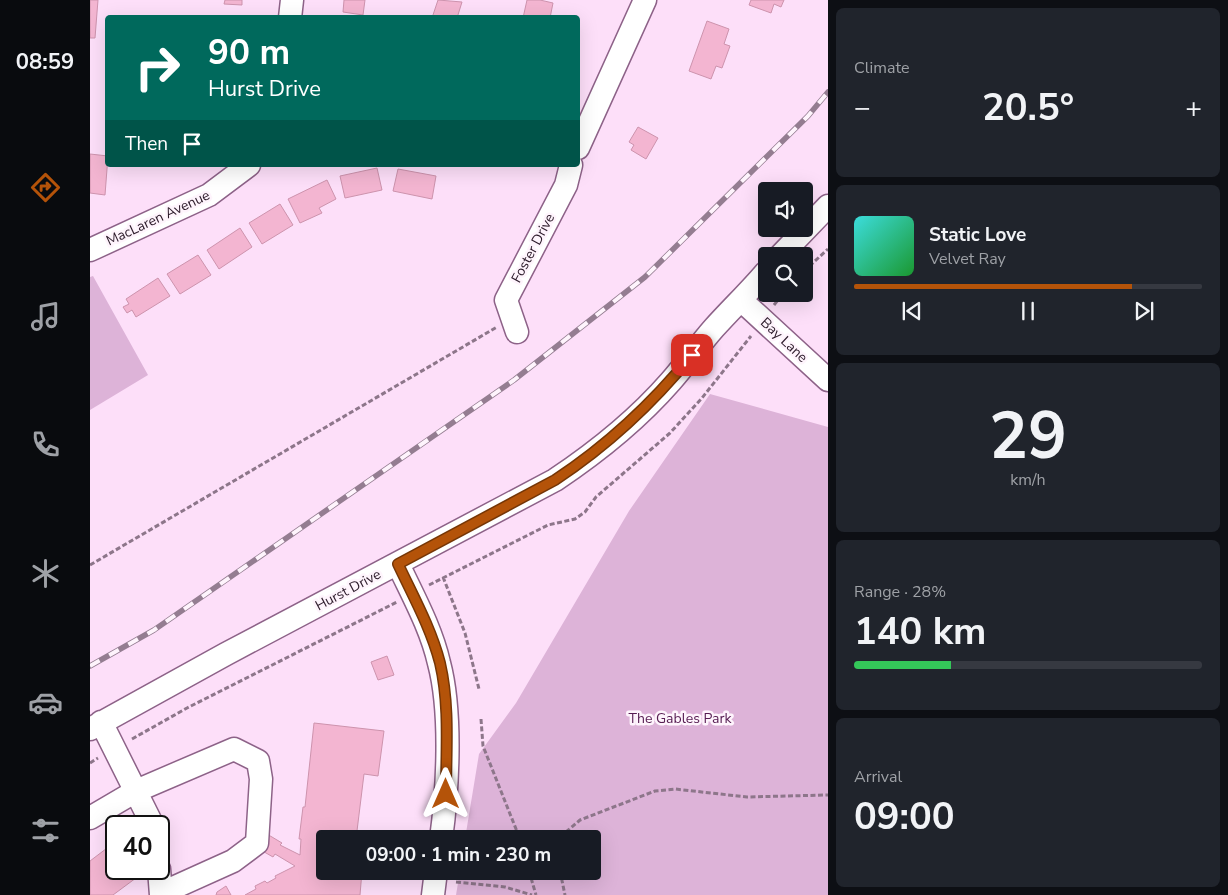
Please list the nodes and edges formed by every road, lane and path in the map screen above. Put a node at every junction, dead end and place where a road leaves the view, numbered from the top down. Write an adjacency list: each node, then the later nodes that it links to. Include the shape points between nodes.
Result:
1 (292, 0): 3 (street)
2 (645, 0): 4 (street)
3 (290, 15)
4 (580, 144)
5 (246, 167): 10 (street, MacLaren Avenue, via 209,195)
6 (571, 167): 14 (street, Foster Drive, via 566,185 506,300)
7 (828, 206): 8 (street)
8 (789, 247)
9 (828, 249): 11 (path)
10 (90, 250)
11 (813, 263)
12 (758, 281): 13 (street, Hurst Drive)
13 (741, 300): 15 (street, Bay Lane); 16 (street, Hurst Drive, via 670,382 604,445 555,480)
14 (515, 325): 17 (path)
15 (828, 380)
16 (398, 564): 21 (street, Hurst Drive); 26 (street, via 433,642 444,682 446,794)
17 (90, 565)
18 (443, 577): 19 (path, via 466,633)
19 (479, 689)
20 (481, 719): 27 (path, via 483,746)
21 (95, 726): 22 (street)
22 (136, 791): 24 (street); 25 (street); 34 (street, via 234,749 258,761 261,778 257,843 233,861)
23 (828, 795): 28 (path, via 746,797 675,789 655,790 580,820)
24 (148, 815)
25 (90, 818)
26 (442, 830)
27 (516, 830)
28 (568, 830)
29 (160, 880): 34 (street)
30 (435, 880): 35 (street)
31 (532, 880): 37 (path)
32 (562, 880): 38 (path)
33 (456, 882): 36 (path, via 505,887)
34 (162, 894)
35 (433, 895)
36 (532, 895)
37 (536, 895)
38 (565, 895)

